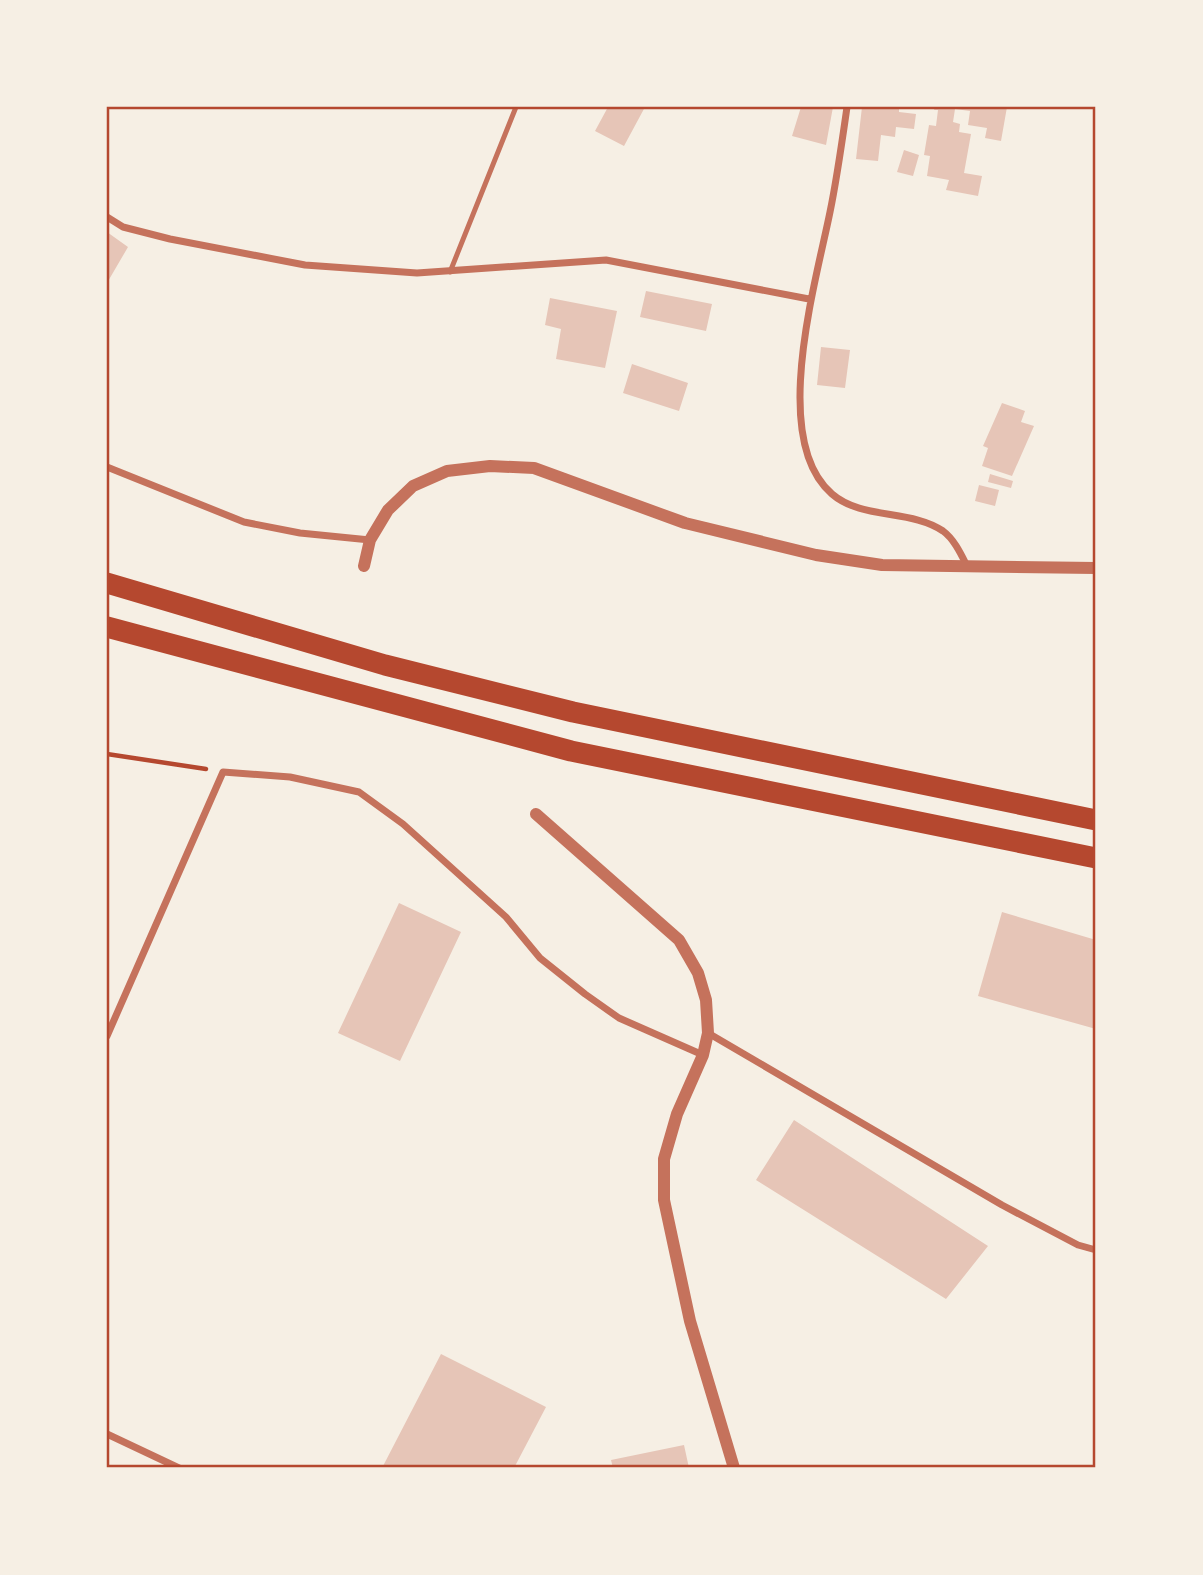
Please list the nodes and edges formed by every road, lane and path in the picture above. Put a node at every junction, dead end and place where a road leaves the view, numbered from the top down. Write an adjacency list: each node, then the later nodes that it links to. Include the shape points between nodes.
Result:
1 (516, 107): 4 (lane)
2 (847, 107): 5 (street, via 830,212)
3 (107, 217): 4 (street, via 123,227 170,239 293,263)
4 (450, 272): 5 (street, via 606,260)
5 (809, 299): 9 (street, via 801,363 803,443 820,484 858,507 944,532)
6 (107, 467): 7 (street, via 244,522)
7 (370, 540): 8 (street); 9 (street, via 388,510 413,486 447,471 489,466 534,468 685,523 804,552 882,565)
8 (364, 566)
9 (968, 566): 10 (street)
10 (1096, 568)
11 (107, 583): 16 (highway, via 384,665 573,712)
12 (107, 627): 17 (highway, via 570,751)
13 (107, 754): 14 (path)
14 (223, 772): 19 (street); 20 (street, via 290,777 359,792 403,824 506,916 540,958 585,994 620,1018)
15 (536, 814): 18 (street, via 679,940 698,973)
16 (1096, 820)
17 (1096, 858)
18 (708, 1033): 20 (street); 21 (street, via 1002,1205)
19 (107, 1036)
20 (703, 1055): 24 (street, via 677,1114 664,1159 664,1200 690,1321)
21 (1096, 1250)
22 (107, 1434): 23 (street)
23 (179, 1468)
24 (734, 1468)

